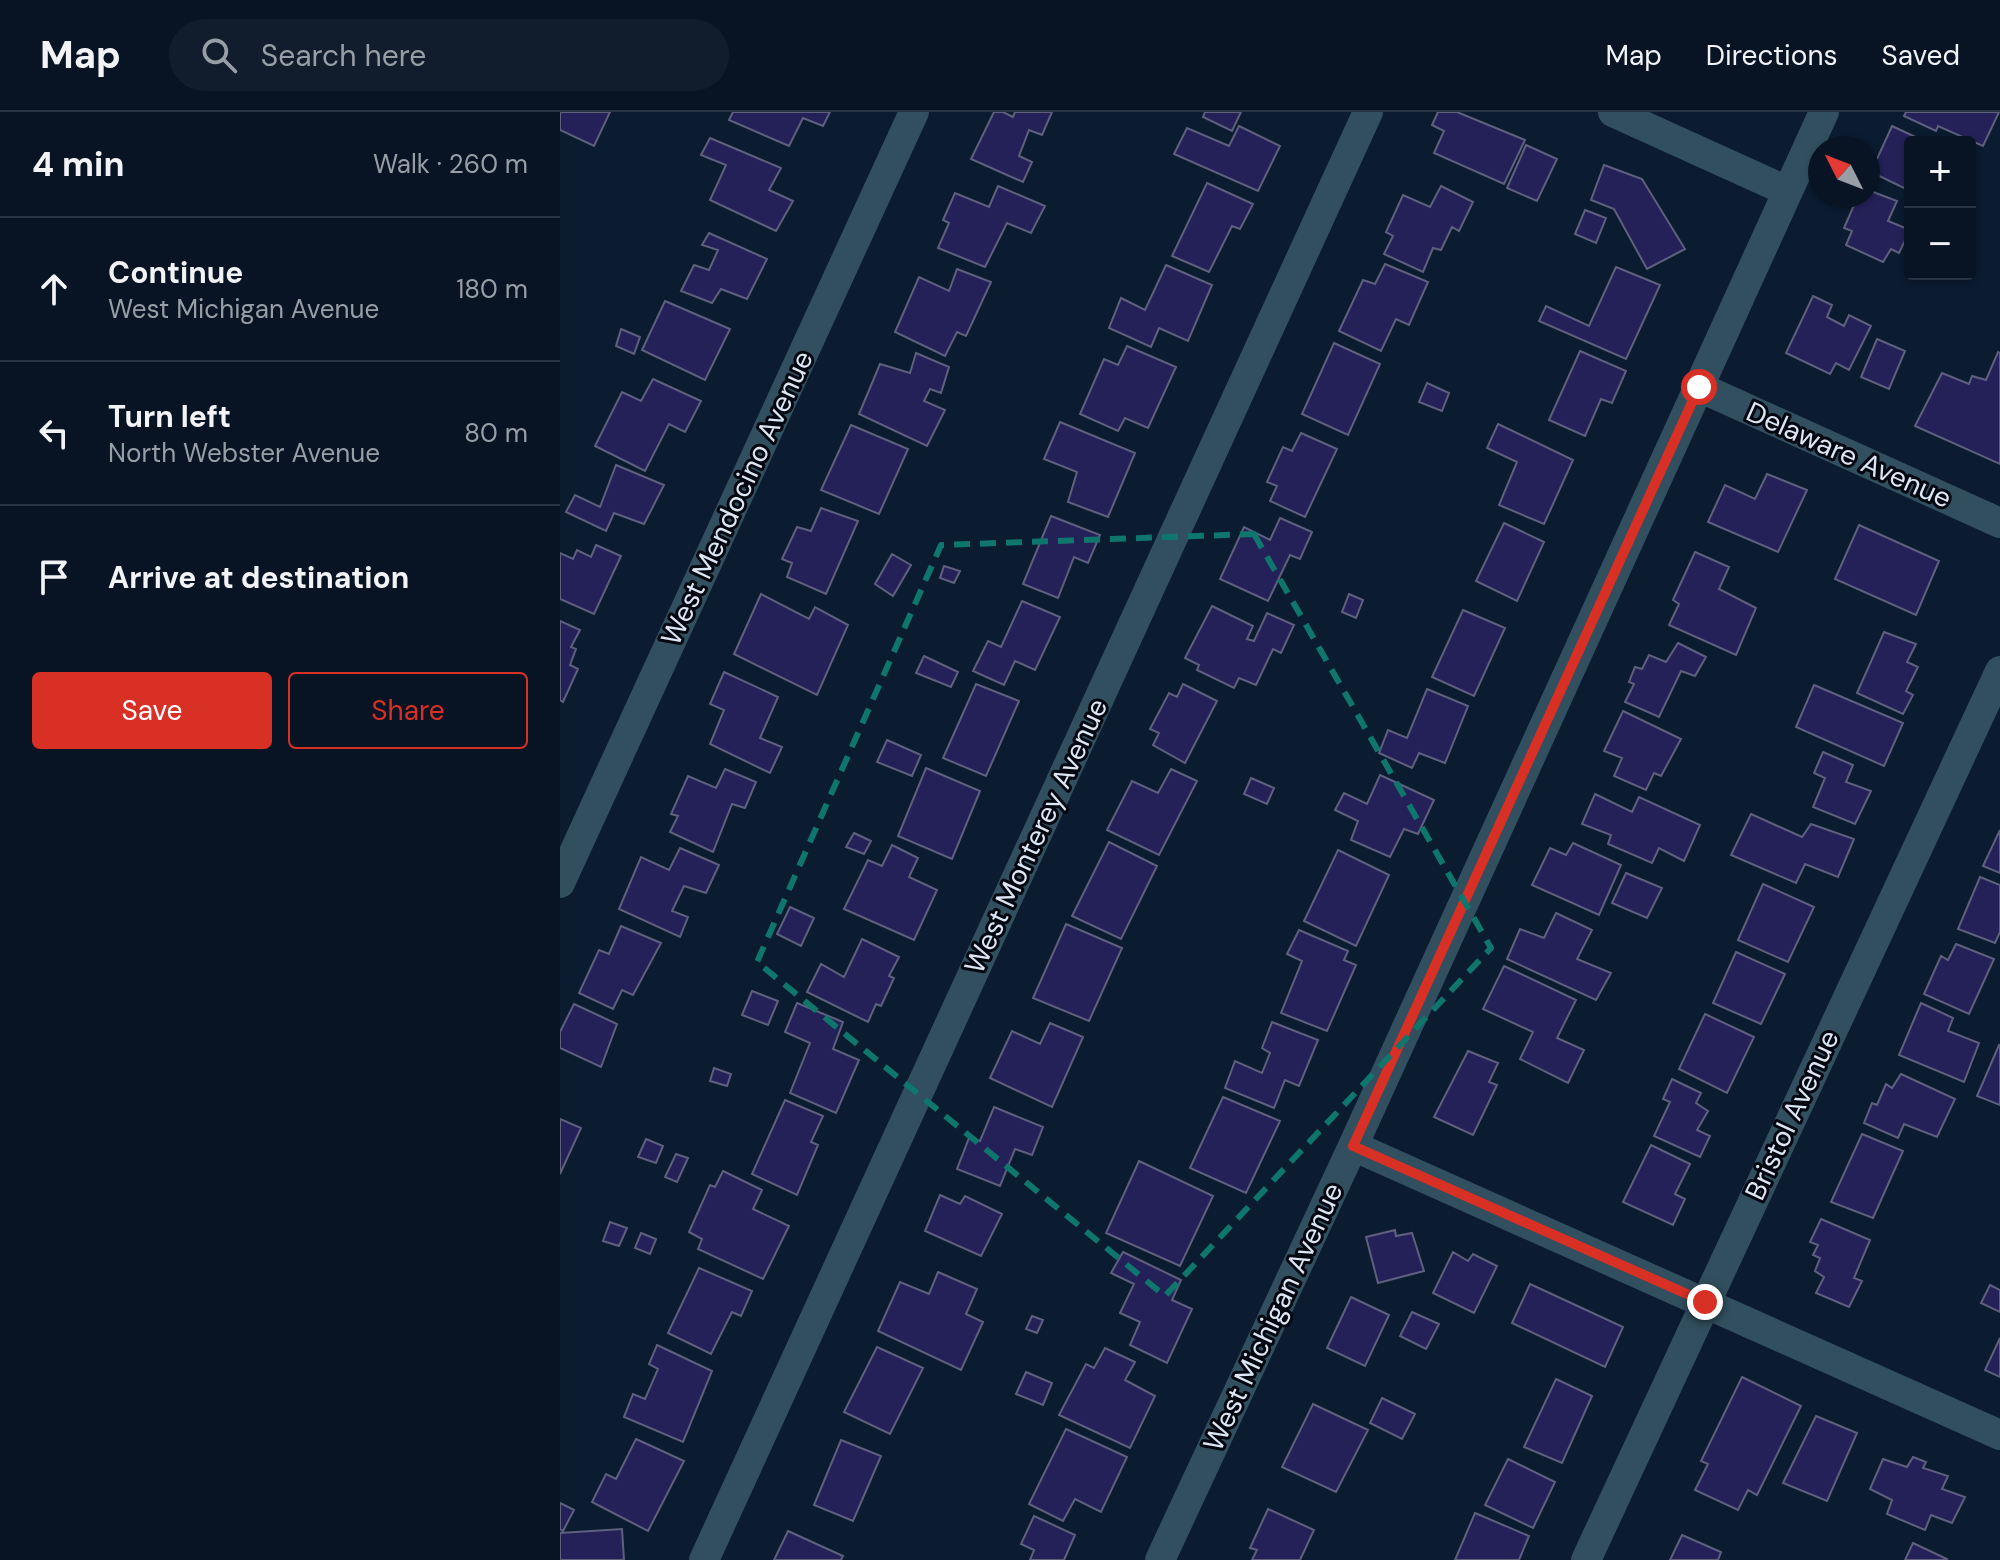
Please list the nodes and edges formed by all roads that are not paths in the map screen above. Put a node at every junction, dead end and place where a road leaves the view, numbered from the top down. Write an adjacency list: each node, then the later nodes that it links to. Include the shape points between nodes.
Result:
1 (914, 112): 9 (street, West Mendocino Avenue)
2 (1368, 112): 13 (street, West Monterey Avenue)
3 (1613, 112): 5 (street)
4 (1824, 112): 5 (street, West Michigan Avenue)
5 (1787, 191): 6 (street, West Michigan Avenue)
6 (1699, 387): 7 (street, Delaware Avenue); 10 (street, West Michigan Avenue)
7 (2000, 523)
8 (2000, 671): 11 (street, Bristol Avenue)
9 (560, 883)
10 (1353, 1146): 11 (street); 14 (street, West Michigan Avenue)
11 (1705, 1302): 12 (street); 15 (street, Bristol Avenue)
12 (2000, 1435)
13 (704, 1560)
14 (1160, 1560)
15 (1586, 1560)

